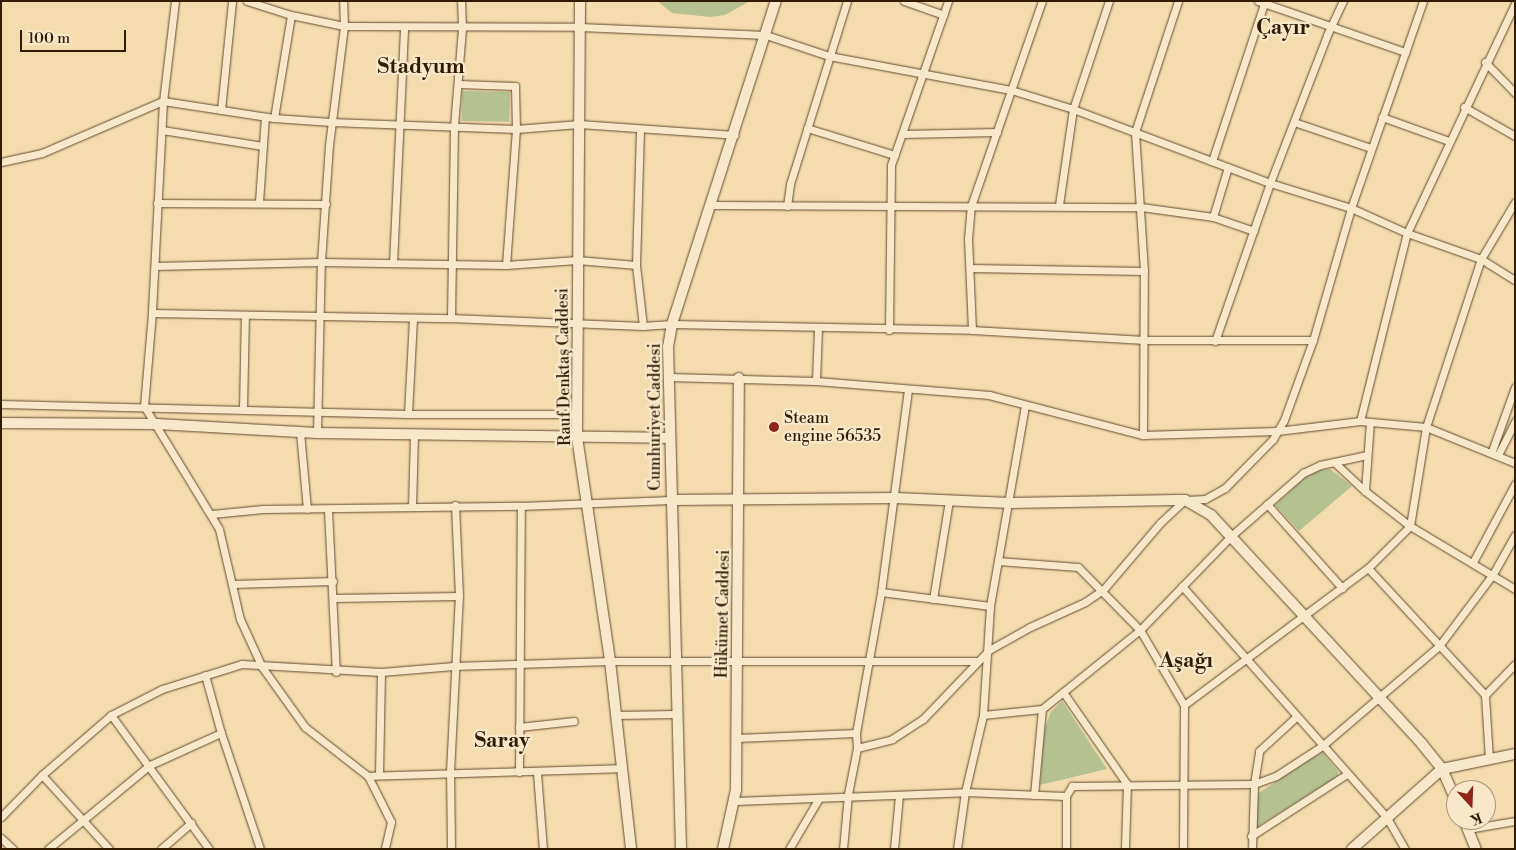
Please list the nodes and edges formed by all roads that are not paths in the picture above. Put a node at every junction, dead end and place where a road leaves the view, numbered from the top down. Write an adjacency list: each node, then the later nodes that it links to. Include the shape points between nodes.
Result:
1 (175, 1): 34 (street)
2 (232, 1): 37 (street)
3 (247, 1): 18 (street)
4 (343, 1): 21 (street)
5 (461, 1): 25 (street)
6 (580, 1): 23 (street, Rauf Denktaş Caddesi)
7 (776, 1): 26 (street, Cumhuriyet Caddesi)
8 (847, 1): 28 (street)
9 (904, 1): 19 (street)
10 (948, 1): 19 (street)
11 (1042, 1): 32 (street)
12 (1109, 1): 36 (street)
13 (1178, 1): 51 (street)
14 (1343, 1): 22 (street)
15 (1422, 1): 27 (street)
16 (1262, 2): 22 (street); 60 (street)
17 (1515, 3): 29 (street)
18 (266, 4): 20 (street)
19 (944, 14): 30 (street)
20 (291, 15): 21 (street); 40 (street)
21 (344, 26): 24 (street); 41 (street)
22 (1334, 26): 27 (street); 42 (street, via 1327,35)
23 (580, 27): 25 (street); 26 (street); 43 (street, Rauf Denktaş Caddesi)
24 (404, 28): 25 (street); 44 (street)
25 (462, 28): 31 (street)
26 (766, 35): 28 (street); 53 (street, Cumhuriyet Caddesi)
27 (1405, 52): 39 (street)
28 (829, 56): 30 (street); 46 (street)
29 (1484, 62): 33 (street); 35 (street)
30 (923, 72): 32 (street); 52 (street)
31 (458, 84): 45 (street); 47 (street, via 515,86)
32 (1011, 90): 36 (street); 50 (street)
33 (1515, 93)
34 (163, 101): 37 (street); 48 (street); 59 (street, via 42,153)
35 (1464, 107): 54 (street); 55 (street)
36 (1073, 109): 51 (street); 68 (street)
37 (221, 110): 38 (street)
38 (265, 117): 40 (street); 56 (street)
39 (1382, 117): 55 (street); 57 (street)
40 (274, 118): 41 (street)
41 (331, 122): 44 (street); 66 (street)
42 (1294, 122): 57 (street); 62 (street)
43 (579, 124): 47 (street); 49 (street); 78 (street, Rauf Denktaş Caddesi)
44 (398, 125): 45 (street); 80 (street)
45 (454, 126): 47 (street); 81 (street)
46 (807, 128): 58 (street); 69 (street)
47 (516, 129): 82 (street)
48 (162, 130): 56 (street); 65 (street)
49 (640, 130): 53 (street); 83 (street)
50 (997, 132): 52 (street); 71 (street)
51 (1135, 132): 60 (street); 72 (street)
52 (903, 134): 58 (street)
53 (734, 135): 67 (street, Cumhuriyet Caddesi)
54 (1515, 136)
55 (1449, 141): 76 (street)
56 (263, 146): 63 (street)
57 (1371, 148): 73 (street)
58 (895, 155): 70 (street, via 891,165)
59 (1, 162)
60 (1212, 162): 61 (street)
61 (1228, 167): 62 (street); 74 (street)
62 (1270, 183): 73 (street); 75 (street)
63 (259, 202): 65 (street); 66 (street)
64 (1515, 202): 77 (street)
65 (157, 203): 84 (street)
66 (326, 204): 79 (street)
67 (713, 205): 69 (street); 94 (street, Cumhuriyet Caddesi)
68 (1060, 205): 71 (street); 72 (street)
69 (787, 206): 70 (street)
70 (889, 206): 71 (street); 97 (street)
71 (971, 206): 85 (street)
72 (1142, 207): 74 (street); 86 (street)
73 (1351, 208): 76 (street); 100 (street)
74 (1213, 217): 75 (street)
75 (1254, 231): 101 (street)
76 (1407, 233): 77 (street); 114 (street)
77 (1481, 259): 87 (street); 119 (street)
78 (578, 260): 82 (street); 83 (street); 93 (street, Rauf Denktaş Caddesi)
79 (322, 262): 80 (street); 84 (street); 90 (street)
80 (393, 263): 81 (street)
81 (450, 263): 82 (street); 92 (street)
82 (506, 265)
83 (636, 265): 95 (street)
84 (155, 266): 88 (street)
85 (970, 268): 86 (street); 98 (street)
86 (1144, 271): 99 (street)
87 (1515, 280)
88 (152, 313): 89 (street); 109 (street)
89 (245, 315): 90 (street); 110 (street)
90 (320, 316): 91 (street); 111 (street)
91 (413, 318): 92 (street); 112 (street)
92 (451, 318): 93 (street)
93 (578, 323): 95 (street); 113 (street, Rauf Denktaş Caddesi)
94 (672, 324): 95 (street); 96 (street); 102 (street, Cumhuriyet Caddesi, via 668,347)
95 (643, 326)
96 (818, 328): 97 (street); 104 (street)
97 (889, 330): 98 (street)
98 (972, 330): 99 (street)
99 (1145, 340): 101 (street); 124 (street)
100 (1313, 340): 101 (street); 120 (street)
101 (1215, 341)
102 (669, 377): 103 (street); 126 (street, Cumhuriyet Caddesi)
103 (739, 378): 104 (street); 133 (street, Hükümet Caddesi)
104 (816, 381): 106 (street)
105 (1515, 387): 127 (street)
106 (908, 390): 108 (street, via 989,395); 134 (street)
107 (1, 404): 109 (street)
108 (1025, 405): 124 (street); 139 (street)
109 (144, 406): 110 (street); 118 (street)
110 (243, 408): 111 (street)
111 (317, 410): 112 (street); 122 (street)
112 (408, 414): 113 (street)
113 (576, 414): 125 (street, Rauf Denktaş Caddesi)
114 (1360, 421): 116 (street); 120 (street)
115 (1515, 421): 127 (street)
116 (1370, 422): 119 (street); 128 (street)
117 (1, 423): 118 (street)
118 (157, 424): 121 (street); 146 (street)
119 (1426, 427): 127 (street); 147 (street)
120 (1277, 431): 124 (street); 137 (street, via 1225,488 1205,499)
121 (300, 432): 122 (street); 144 (street)
122 (316, 433): 123 (street)
123 (414, 435): 125 (street); 143 (street)
124 (1143, 435)
125 (577, 438): 126 (street); 138 (street, Rauf Denktaş Caddesi)
126 (669, 438): 135 (street, Cumhuriyet Caddesi)
127 (1495, 453): 130 (street)
128 (1367, 455): 129 (street); 132 (street)
129 (1334, 462): 132 (street); 140 (street, via 1306,470)
130 (1515, 463)
131 (1515, 484): 151 (street)
132 (1365, 491): 147 (street)
133 (740, 498): 134 (street); 135 (street); 169 (street, Hükümet Caddesi)
134 (895, 498): 136 (street); 160 (street)
135 (671, 500): 138 (street); 173 (street, Cumhuriyet Caddesi)
136 (949, 500): 139 (street); 163 (street)
137 (1185, 500): 139 (street); 149 (street, via 1211,515); 159 (street, via 1160,523)
138 (587, 501): 142 (street); 172 (street, Rauf Denktaş Caddesi)
139 (1010, 503): 150 (street)
140 (1267, 504): 149 (street); 157 (street)
141 (455, 505): 142 (street); 143 (street); 161 (street)
142 (521, 506): 175 (street)
143 (412, 507): 145 (street)
144 (307, 509): 145 (street); 146 (street)
145 (328, 510): 154 (street)
146 (212, 514): 155 (street, via 224,544)
147 (1410, 526): 151 (street); 152 (street)
148 (1515, 535): 153 (street)
149 (1231, 536): 156 (street); 165 (street)
150 (998, 560): 159 (street, via 1078,567); 164 (street)
151 (1473, 562): 153 (street)
152 (1368, 568): 157 (street); 167 (street)
153 (1493, 574): 158 (street); 167 (street)
154 (333, 581): 155 (street); 162 (street)
155 (233, 584): 177 (street, via 245,634)
156 (1182, 586): 166 (street); 171 (street)
157 (1342, 588): 165 (street)
158 (1515, 589)
159 (1103, 590): 166 (street); 168 (street)
160 (881, 592): 163 (street); 170 (street)
161 (459, 596): 162 (street); 178 (street)
162 (334, 598): 179 (street)
163 (932, 598): 164 (street)
164 (990, 606): 168 (street)
165 (1305, 618): 171 (street); 185 (street)
166 (1140, 630): 183 (street); 186 (street)
167 (1439, 646): 184 (street); 185 (street)
168 (989, 650): 174 (street); 191 (street)
169 (738, 660): 170 (street); 173 (street); 197 (street, Hükümet Caddesi)
170 (870, 660): 174 (street); 196 (street)
171 (1244, 660): 186 (street); 192 (street)
172 (610, 661): 173 (street); 175 (street); 190 (street, Rauf Denktaş Caddesi)
173 (674, 661): 188 (street, Cumhuriyet Caddesi)
174 (976, 661): 199 (street, via 923,720 892,739)
175 (518, 664): 178 (street); 194 (street)
176 (1515, 664): 182 (street)
177 (262, 666): 179 (street); 181 (street, via 242,664); 211 (street, via 306,727)
178 (454, 666): 180 (street); 205 (street)
179 (336, 672): 180 (street)
180 (381, 672): 210 (street)
181 (205, 675): 189 (street, via 162,689); 195 (street)
182 (1511, 675): 184 (street)
183 (1063, 692): 187 (street); 213 (street)
184 (1485, 695): 201 (street)
185 (1380, 698): 198 (street); 204 (street)
186 (1184, 705): 215 (street)
187 (1042, 709): 191 (street); 219 (street)
188 (676, 714): 190 (street); 243 (street, Cumhuriyet Caddesi)
189 (111, 715): 202 (street); 209 (street)
190 (616, 715): 203 (street, Rauf Denktaş Caddesi)
191 (983, 715): 216 (street)
192 (1296, 717): 198 (street); 214 (street, via 1259,751)
193 (574, 721): 194 (street)
194 (519, 727): 206 (street)
195 (221, 733): 202 (street); 238 (street)
196 (856, 733): 197 (street); 199 (street)
197 (737, 738): 222 (street, Hükümet Caddesi)
198 (1322, 746): 208 (street); 214 (street, via 1276,776)
199 (857, 748): 217 (street)
200 (1515, 754): 201 (street)
201 (1489, 759): 204 (street)
202 (150, 765): 225 (street); 228 (street)
203 (623, 768): 207 (street); 242 (street, Rauf Denktaş Caddesi)
204 (1442, 769): 212 (street); 224 (street)
205 (450, 772): 206 (street); 210 (street); 240 (street)
206 (519, 772): 207 (street)
207 (537, 773): 241 (street)
208 (1347, 774): 224 (street); 230 (street)
209 (42, 775): 223 (street); 225 (street)
210 (379, 775): 211 (street)
211 (368, 776): 239 (street, via 391,822)
212 (1447, 780)
213 (1127, 784): 215 (street); 220 (street, via 1072,786); 249 (street)
214 (1254, 784): 215 (street); 230 (street)
215 (1185, 786): 250 (street)
216 (965, 792): 218 (street); 219 (street); 247 (street)
217 (848, 794): 218 (street); 221 (street); 245 (street)
218 (899, 795): 246 (street)
219 (1034, 795): 220 (street)
220 (1066, 796): 248 (street)
221 (819, 798): 222 (street); 232 (street)
222 (735, 801): 244 (street, Hükümet Caddesi)
223 (1, 817)
224 (1387, 818): 252 (street); 253 (street)
225 (83, 820): 234 (street); 235 (street)
226 (1515, 821): 227 (street)
227 (1496, 822)
228 (191, 823): 236 (street); 237 (street)
229 (1468, 830): 254 (street)
230 (1251, 836): 251 (street)
231 (1, 838): 233 (street)
232 (791, 848)
233 (13, 849)
234 (48, 849)
235 (109, 849)
236 (161, 849)
237 (209, 849)
238 (260, 849)
239 (385, 849)
240 (451, 849)
241 (543, 849)
242 (632, 849)
243 (681, 849)
244 (723, 849)
245 (843, 849)
246 (894, 849)
247 (957, 849)
248 (1066, 849)
249 (1125, 849)
250 (1184, 849)
251 (1252, 849)
252 (1352, 849)
253 (1405, 849)
254 (1476, 849)

